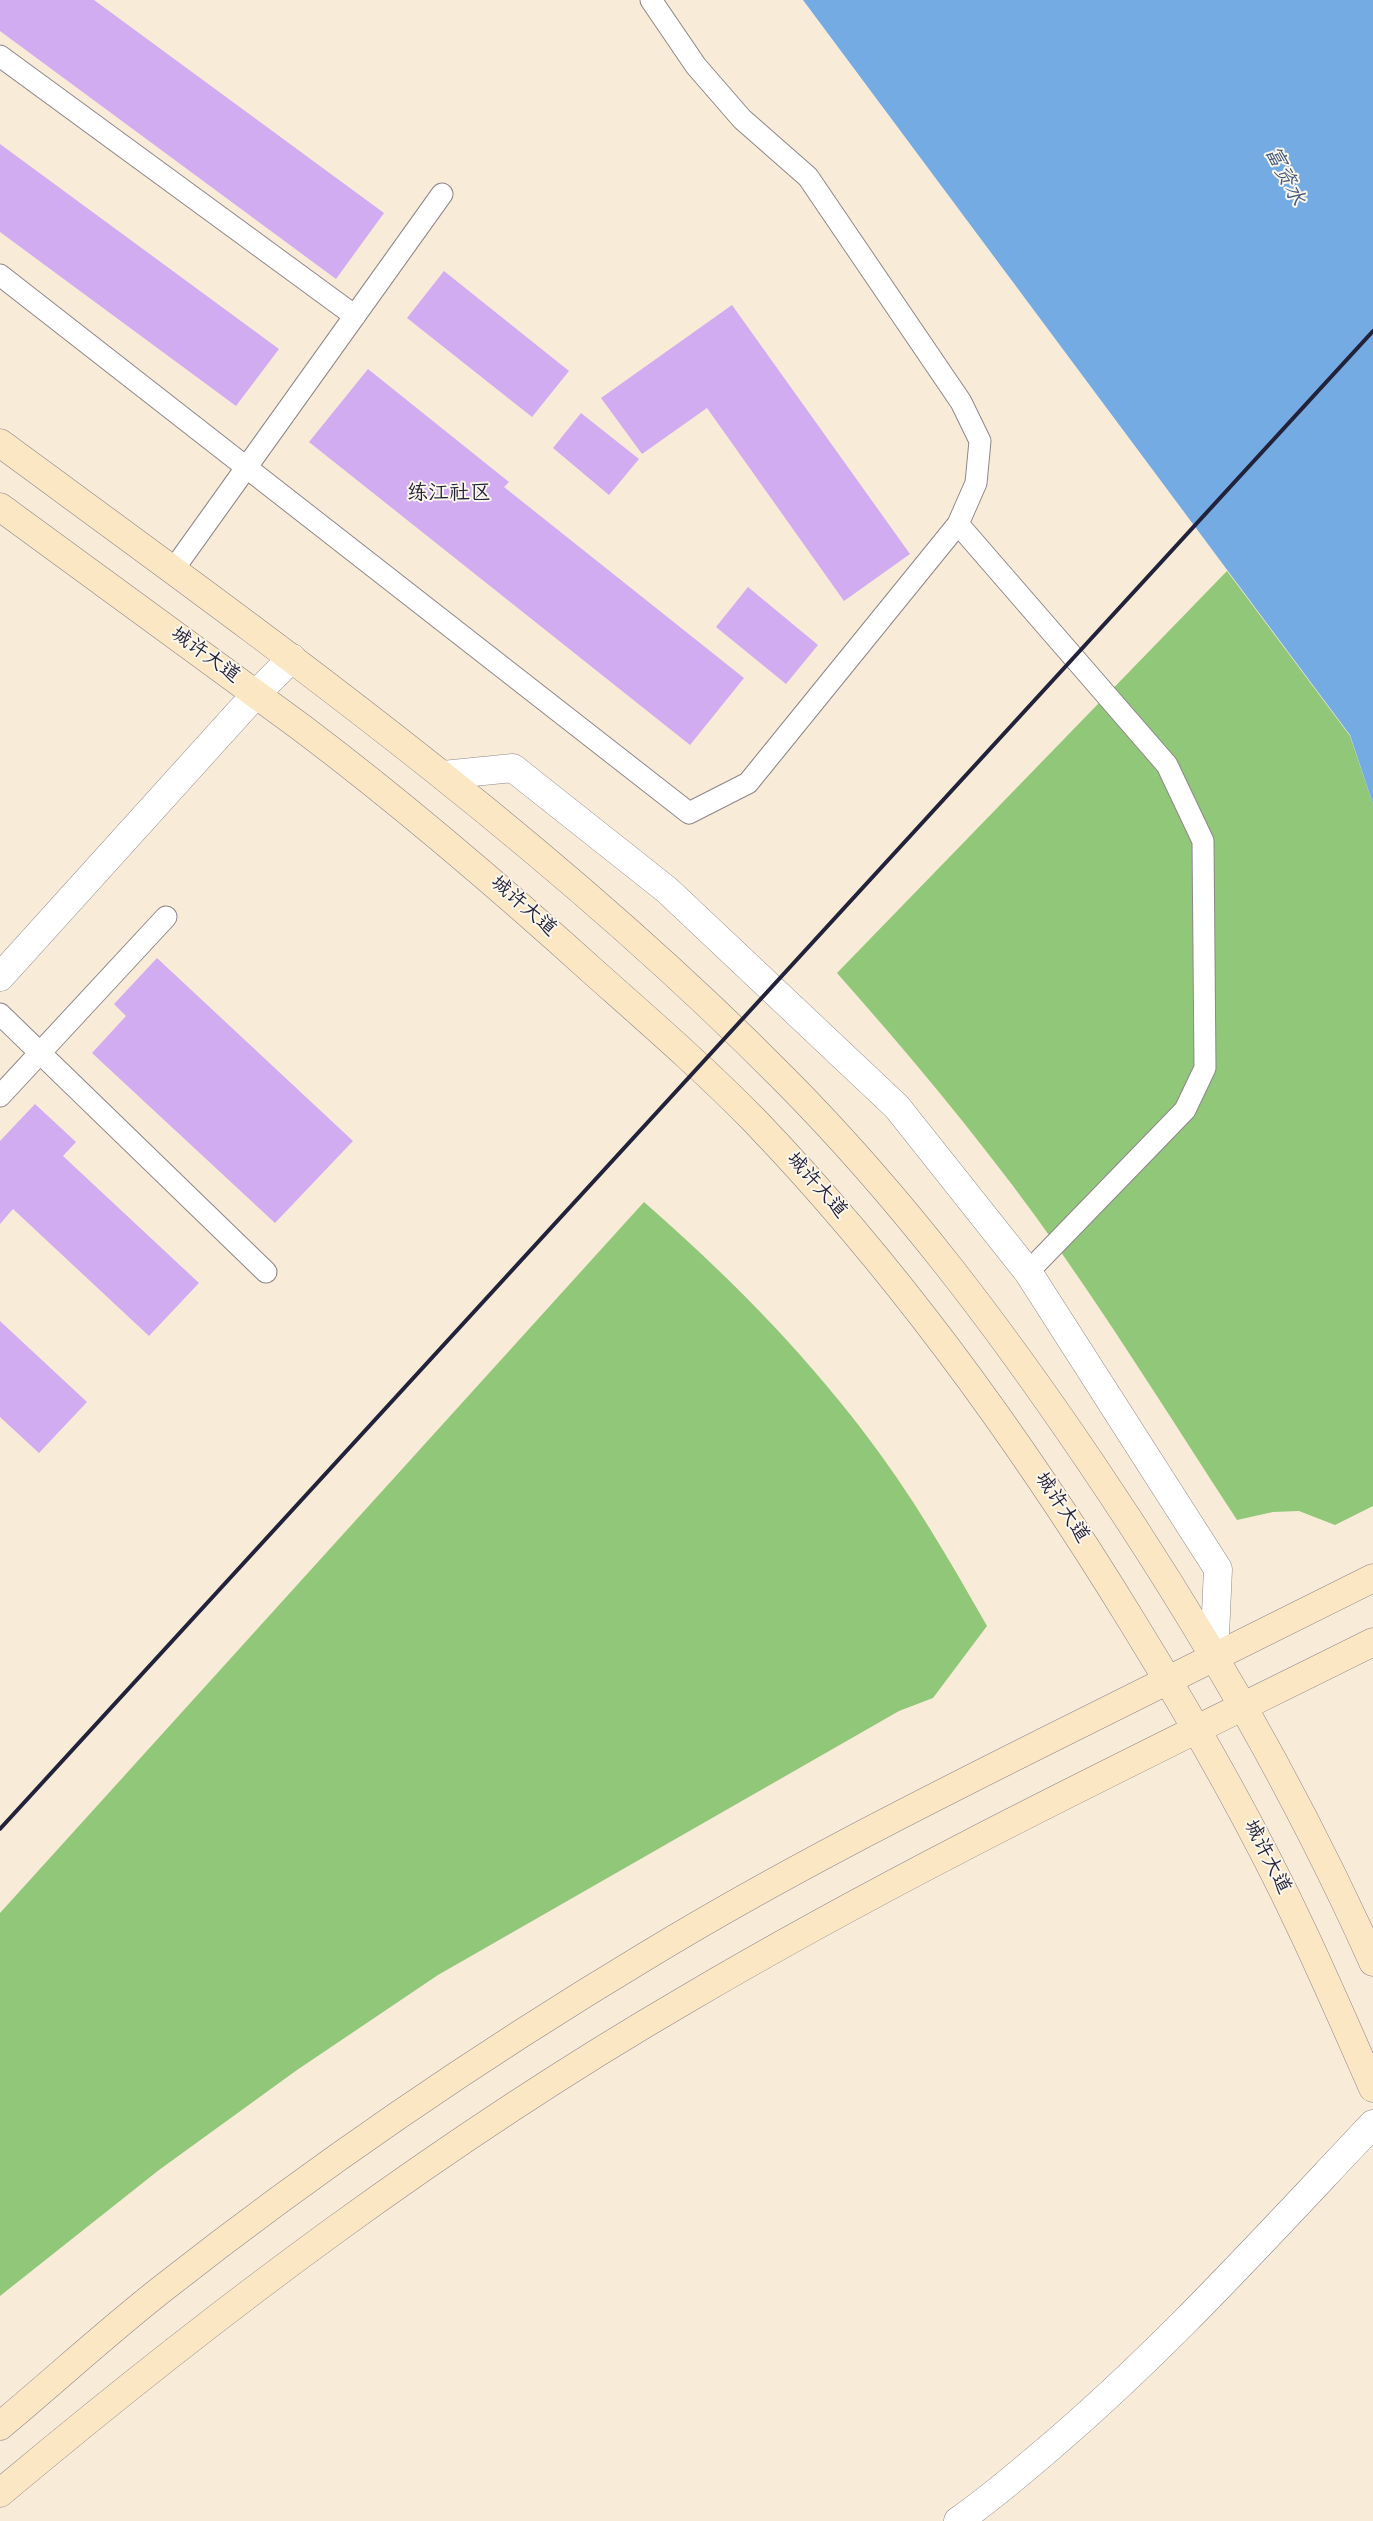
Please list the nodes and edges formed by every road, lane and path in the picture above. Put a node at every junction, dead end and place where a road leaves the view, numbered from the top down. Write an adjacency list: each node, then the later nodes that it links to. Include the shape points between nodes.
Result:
1 (652, 0): 9 (lane, via 696,66 742,119 808,177 961,402 980,441 976,482)
2 (0, 56): 5 (lane)
3 (442, 194): 5 (lane)
4 (0, 275): 7 (lane)
5 (355, 316): 7 (lane)
6 (0, 443): 10 (main road)
7 (247, 466): 9 (lane, via 689,813 748,782); 10 (lane)
8 (0, 507): 12 (main road, 城许大道)
9 (958, 524): 20 (lane, via 1166,765 1203,841 1205,1068 1185,1110)
10 (173, 570): 11 (main road)
11 (292, 658): 12 (street); 13 (main road)
12 (255, 695): 15 (street); 24 (main road, 城许大道, via 395,802 514,901 685,1053 815,1186 884,1267 973,1382 1092,1556)
13 (443, 774): 20 (street, via 513,768 667,890 897,1107); 23 (main road, via 548,862 720,1016 853,1152 924,1234 991,1320 1135,1528)
14 (166, 917): 17 (lane)
15 (0, 977)
16 (0, 1014): 17 (lane)
17 (40, 1053): 18 (lane); 19 (lane)
18 (0, 1096)
19 (266, 1272)
20 (1028, 1272): 23 (street, via 1218,1569)
21 (1373, 1578): 23 (main road)
22 (1373, 1642): 25 (main road)
23 (1214, 1657): 24 (main road); 25 (main road)
24 (1169, 1680): 26 (main road, 城许大道); 30 (main road, via 910,1809 780,1878 529,2028 406,2109 282,2198 159,2291)
25 (1242, 1707): 26 (main road); 27 (main road, via 1344,1898)
26 (1197, 1731): 28 (main road, 城许大道, via 1302,1929); 31 (main road, via 817,1924 683,2000 560,2077 440,2156 308,2250)
27 (1373, 1962)
28 (1373, 2088)
29 (1373, 2124): 32 (street, via 1171,2336 1083,2419)
30 (0, 2426)
31 (0, 2493)
32 (958, 2521)

